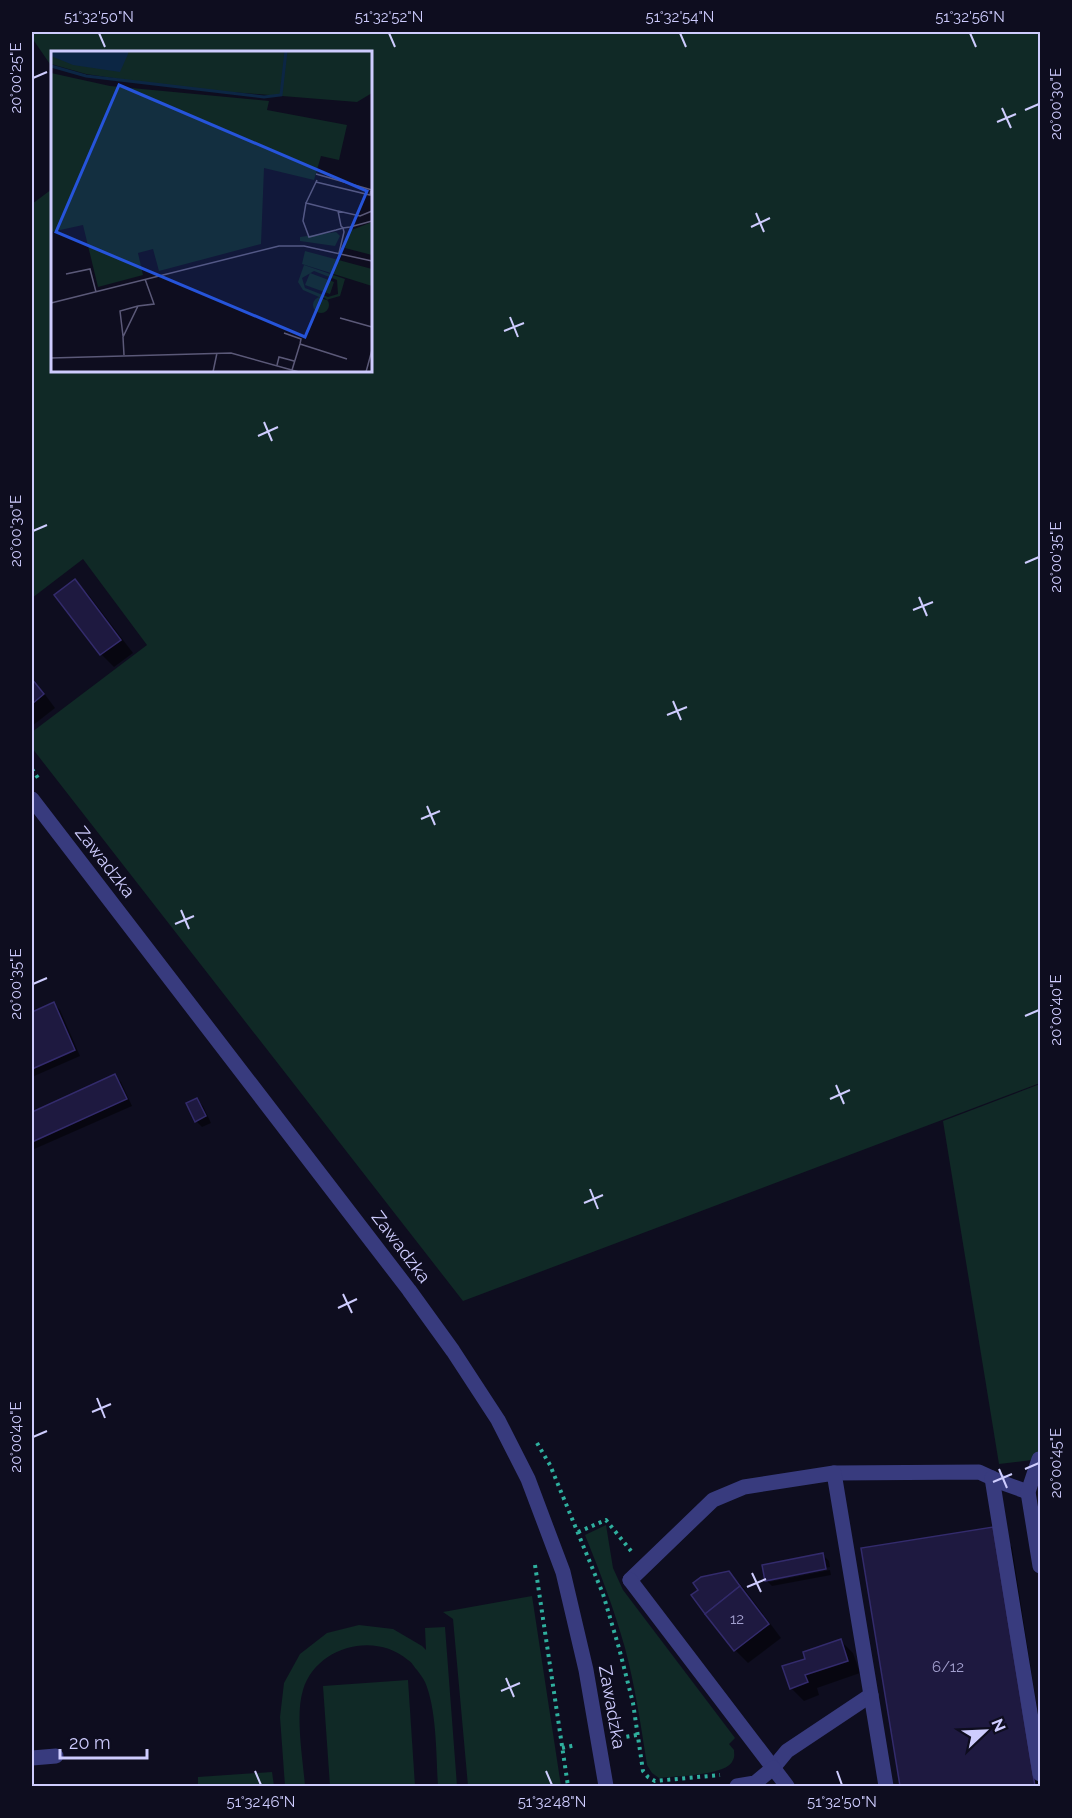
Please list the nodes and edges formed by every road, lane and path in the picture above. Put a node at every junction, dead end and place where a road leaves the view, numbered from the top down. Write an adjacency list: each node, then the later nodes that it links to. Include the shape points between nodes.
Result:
1 (32, 799): 16 (street, Zawadzka, via 409,1290 498,1420 528,1479 563,1572 586,1670)
2 (1039, 1459): 5 (street)
3 (834, 1473): 4 (street, via 980,1472); 10 (street); 13 (street, via 744,1487 712,1500 630,1580)
4 (992, 1478): 5 (street); 14 (street)
5 (1029, 1492): 9 (street)
6 (606, 1520): 7 (path)
7 (578, 1532)
8 (535, 1564): 15 (path)
9 (1041, 1566)
10 (871, 1695): 13 (street, via 787,1751); 19 (street)
11 (56, 1756): 12 (street)
12 (32, 1758)
13 (773, 1768): 17 (street, via 755,1783); 18 (street)
14 (1041, 1774)
15 (568, 1786)
16 (606, 1786)
17 (737, 1786)
18 (787, 1786)
19 (886, 1786)

